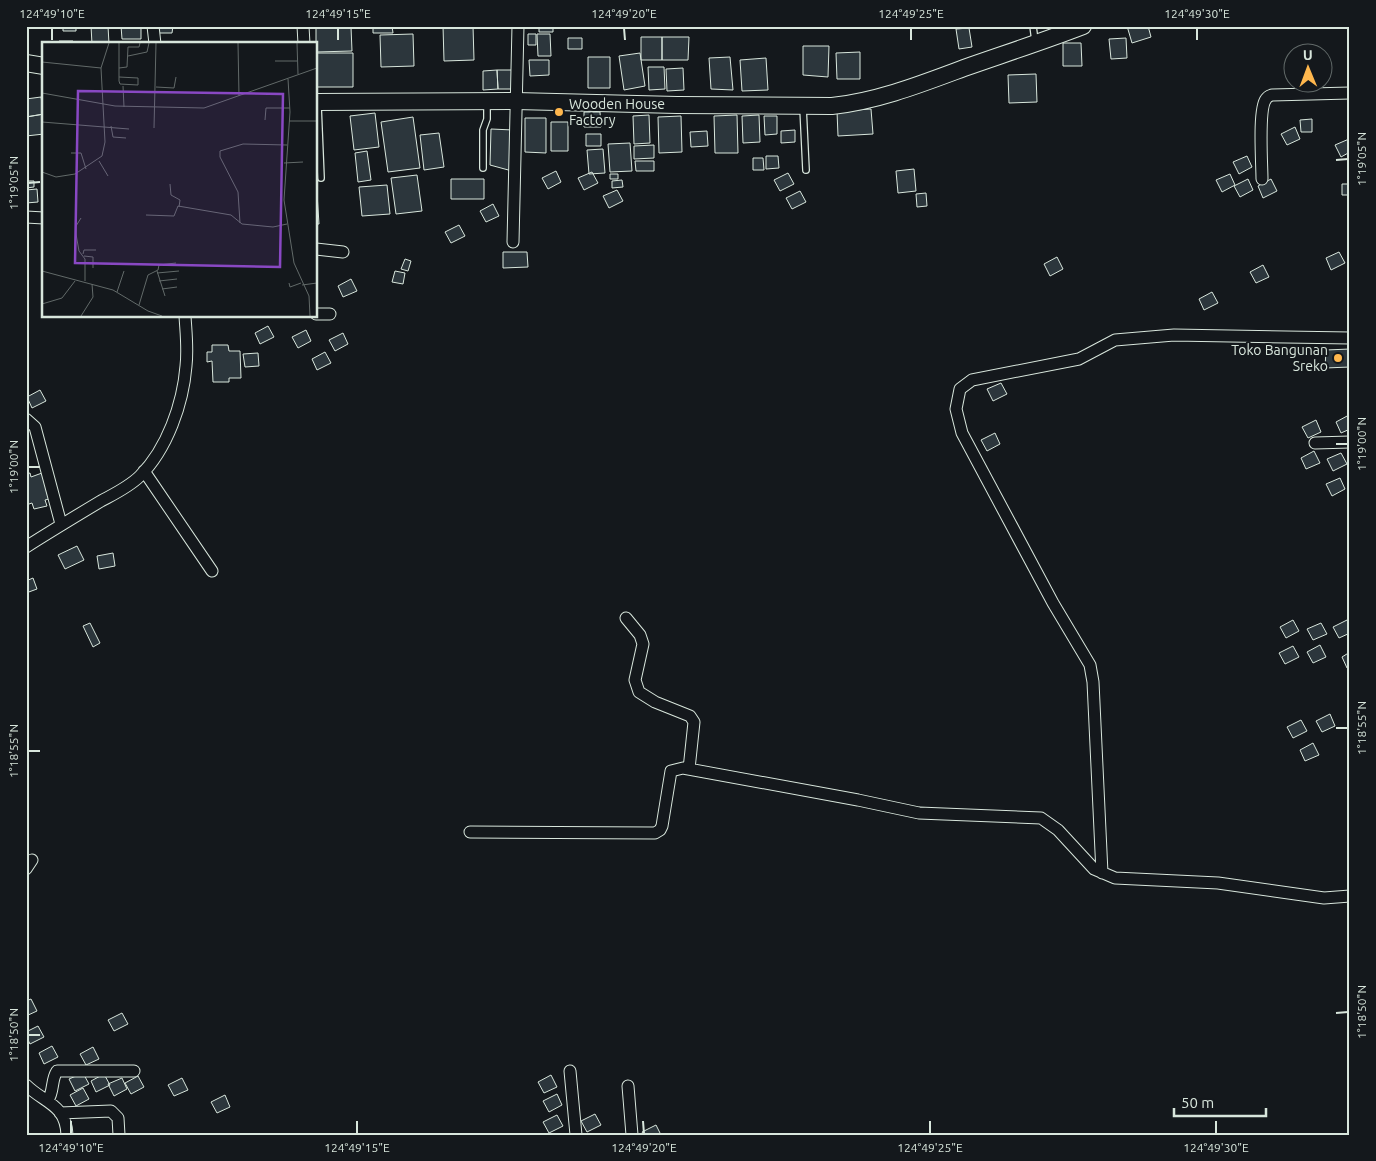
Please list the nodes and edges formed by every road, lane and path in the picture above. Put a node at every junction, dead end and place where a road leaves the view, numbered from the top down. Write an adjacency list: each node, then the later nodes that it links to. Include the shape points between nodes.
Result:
1 (153, 26): 6 (street)
2 (303, 26): 7 (street)
3 (518, 26): 13 (street)
4 (1033, 26): 8 (lane)
5 (1082, 27): 8 (main road)
6 (155, 42)
7 (304, 42)
8 (1035, 43): 15 (main road, via 863,102)
9 (26, 63): 10 (main road)
10 (42, 66)
11 (1350, 93): 20 (street, via 1272,95 1266,98 1262,118)
12 (487, 101): 13 (main road); 14 (main road); 17 (lane)
13 (516, 101): 15 (main road); 23 (street)
14 (318, 102)
15 (803, 105): 18 (lane)
16 (318, 121): 19 (lane)
17 (483, 168)
18 (806, 170)
19 (321, 178)
20 (1262, 179)
21 (26, 217): 22 (street)
22 (42, 218)
23 (513, 242)
24 (318, 249): 25 (street)
25 (343, 252)
26 (318, 314): 27 (street)
27 (330, 314)
28 (185, 318): 33 (street, via 187,346 183,389 165,440)
29 (1350, 338): 40 (street, via 1174,335 1115,340 1079,359 972,380 960,389 956,409 962,434 1090,665)
30 (26, 419): 34 (street, via 35,427)
31 (1350, 442): 32 (street)
32 (1315, 443)
33 (144, 471): 34 (street, via 128,486); 36 (street)
34 (61, 524): 35 (street)
35 (26, 547)
36 (212, 571)
37 (626, 618): 38 (street, via 643,644 636,680 639,692 690,716 694,722)
38 (689, 770): 39 (street, via 671,771 662,826 655,833); 40 (street, via 919,812 1041,818)
39 (470, 832)
40 (1102, 873): 41 (street, via 1115,878 1218,883 1324,898)
41 (1350, 896)
42 (134, 1071): 46 (street, via 56,1071)
43 (570, 1071): 50 (street)
44 (26, 1085): 46 (street)
45 (628, 1086): 51 (street)
46 (48, 1100): 47 (street)
47 (60, 1113): 48 (street); 49 (street, via 112,1111 118,1118)
48 (67, 1135)
49 (118, 1135)
50 (576, 1135)
51 (632, 1135)

